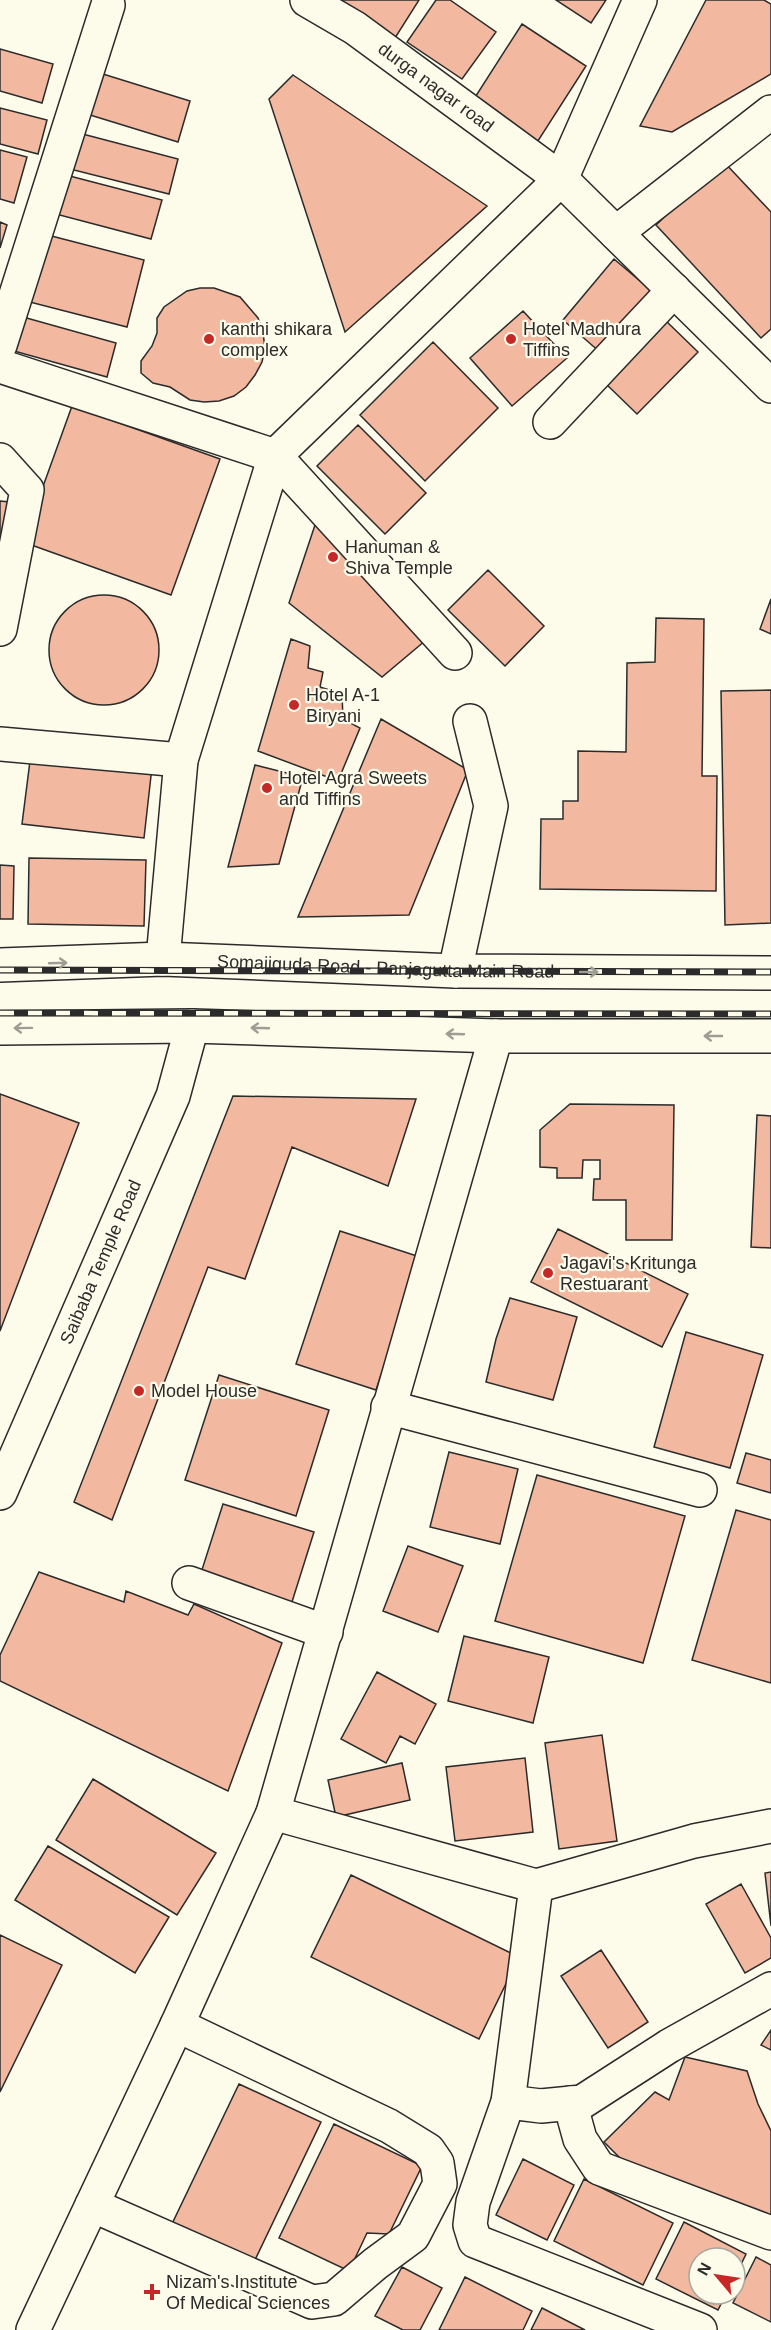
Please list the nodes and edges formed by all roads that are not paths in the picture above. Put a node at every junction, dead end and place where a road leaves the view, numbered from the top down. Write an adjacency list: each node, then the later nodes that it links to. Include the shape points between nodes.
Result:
1 (307, 0): 5 (main road, durga nagar road, via 355,28)
2 (640, 0): 5 (main road)
3 (108, 5): 8 (main road)
4 (771, 112): 6 (main road)
5 (561, 178): 6 (main road, durga nagar road); 12 (main road)
6 (616, 233): 7 (main road, durga nagar road)
7 (674, 290): 10 (main road, durga nagar road); 11 (main road)
8 (0, 345)
9 (0, 366): 12 (main road)
10 (771, 386)
11 (550, 422)
12 (275, 456): 15 (main road); 18 (main road)
13 (0, 460): 14 (main road, via 27,490)
14 (0, 629)
15 (455, 653)
16 (470, 721): 21 (main road, via 491,806)
17 (0, 744): 18 (main road)
18 (181, 760): 19 (main road)
19 (163, 959): 20 (main road, Somajiguda Road - Panjagutta Main Road, one-way to 19); 21 (main road, Somajiguda Road - Panjagutta Main Road)
20 (0, 965)
21 (455, 971): 22 (main road, Somajiguda Road - Panjagutta Main Road, one-way to 22)
22 (771, 973)
23 (192, 1026): 24 (main road, one-way to 24); 25 (main road, one-way to 23); 29 (main road, Saibaba Temple Road, via 173,1096)
24 (0, 1028)
25 (496, 1036): 26 (main road, one-way to 25); 27 (main road)
26 (771, 1036)
27 (388, 1407): 28 (main road); 31 (main road)
28 (700, 1490)
29 (0, 1493)
30 (189, 1584): 31 (main road)
31 (326, 1632): 32 (main road)
32 (273, 1813): 34 (main road); 36 (main road)
33 (771, 1826): 34 (main road, via 694,1841)
34 (536, 1886): 37 (main road)
35 (771, 1989): 38 (main road, via 669,2046 582,2102)
36 (177, 2025): 39 (main road); 39 (main road, via 388,2126 428,2150 437,2163 440,2184 413,2236 334,2299 312,2302)
37 (508, 2102): 38 (main road, via 541,2106); 42 (main road, via 473,2202 470,2225 475,2241)
38 (570, 2103): 40 (main road, via 580,2139 599,2168)
39 (92, 2205): 41 (main road)
40 (771, 2233)
41 (33, 2330)
42 (700, 2330)

